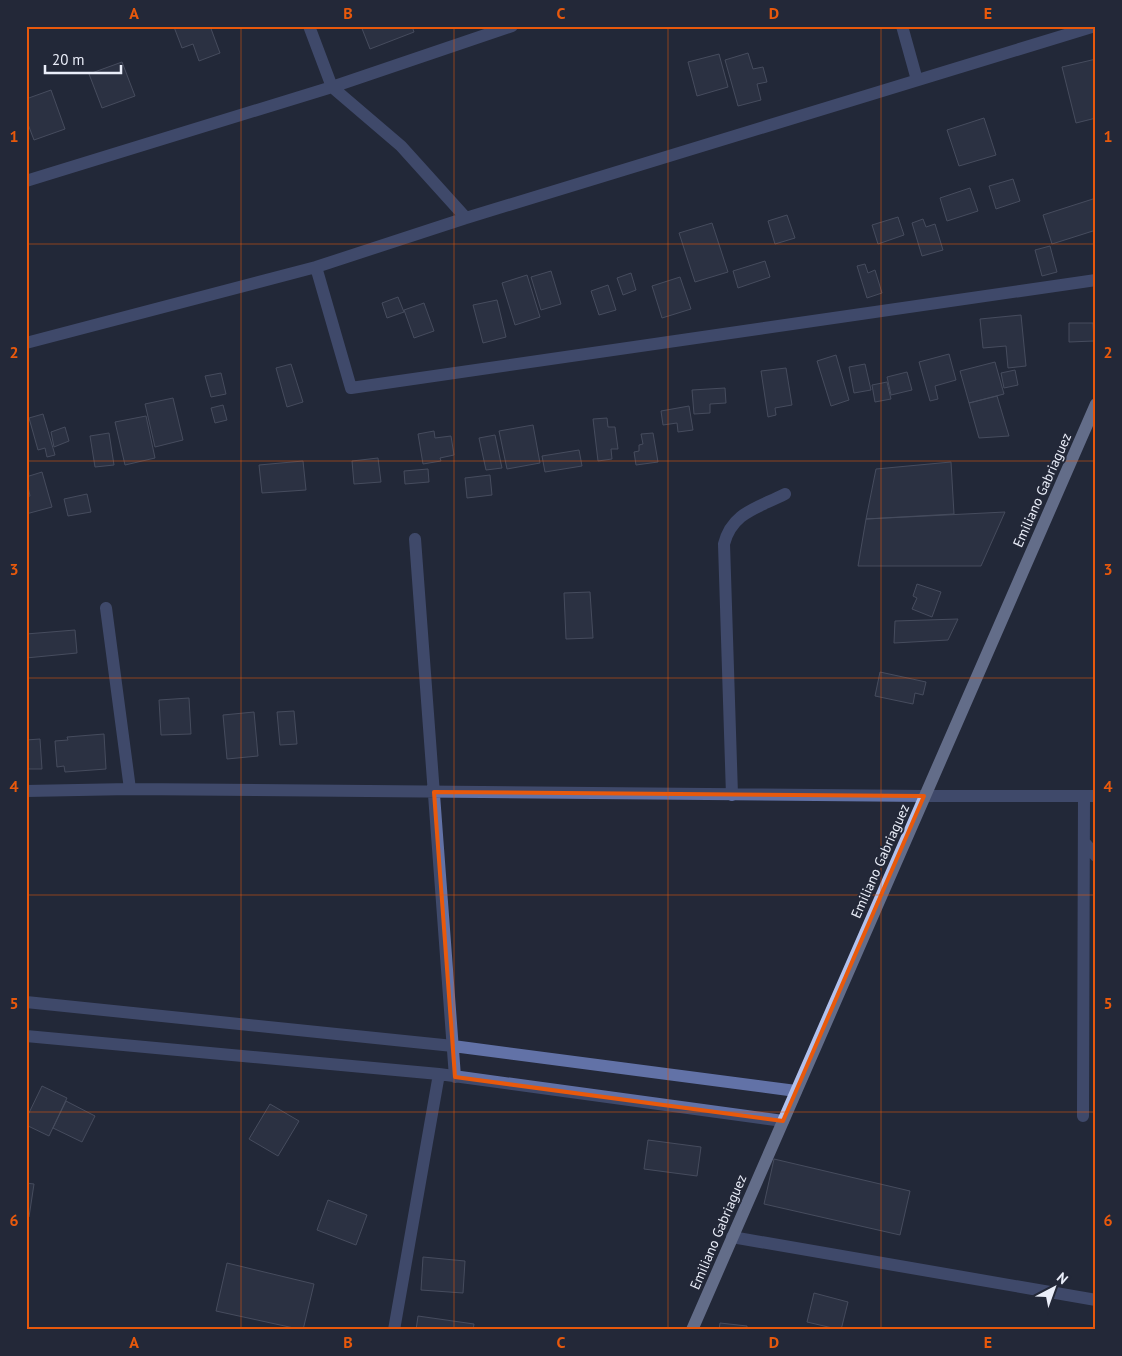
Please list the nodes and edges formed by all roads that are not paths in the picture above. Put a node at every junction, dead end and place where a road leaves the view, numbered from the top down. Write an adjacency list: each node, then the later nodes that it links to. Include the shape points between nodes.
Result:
1 (309, 26): 6 (street)
2 (512, 26): 6 (street)
3 (902, 26): 5 (street)
4 (1094, 26): 5 (street)
5 (917, 80): 8 (street)
6 (332, 87): 7 (street); 8 (street, via 401,146)
7 (26, 181)
8 (466, 218): 9 (street)
9 (316, 267): 10 (street, via 351,388); 11 (street)
10 (1096, 280)
11 (26, 343)
12 (1096, 404): 20 (main road, Emiliano Gabriaguez)
13 (785, 494): 19 (street, via 736,518 724,544)
14 (415, 539): 18 (street)
15 (106, 608): 16 (street)
16 (130, 789): 17 (street); 18 (street)
17 (26, 791)
18 (434, 792): 19 (street); 26 (street)
19 (732, 794): 20 (street)
20 (924, 796): 21 (street); 29 (main road, Emiliano Gabriaguez)
21 (1090, 796): 22 (street)
22 (1084, 842): 23 (street); 30 (street)
23 (1096, 856)
24 (26, 1002): 26 (street)
25 (26, 1036): 27 (street)
26 (453, 1046): 28 (street); 29 (street)
27 (439, 1074): 28 (street); 34 (street)
28 (455, 1077): 31 (street)
29 (796, 1091): 31 (main road, Emiliano Gabriaguez)
30 (1084, 1116)
31 (783, 1121): 32 (main road, Emiliano Gabriaguez)
32 (732, 1237): 33 (street); 35 (main road, Emiliano Gabriaguez)
33 (1096, 1300)
34 (394, 1330)
35 (692, 1330)

